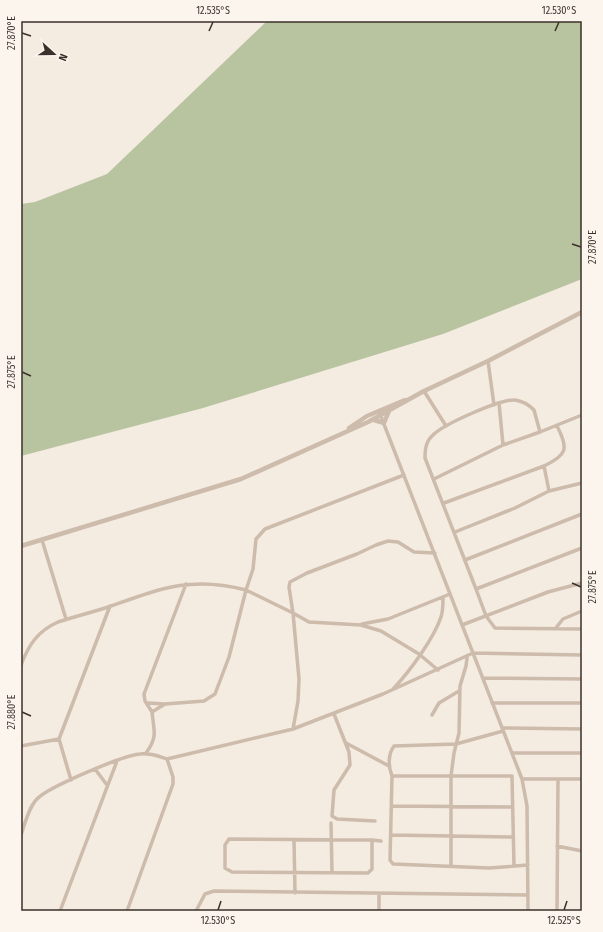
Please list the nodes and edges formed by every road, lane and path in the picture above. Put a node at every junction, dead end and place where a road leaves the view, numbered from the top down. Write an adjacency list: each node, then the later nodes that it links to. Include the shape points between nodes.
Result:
1 (582, 312): 2 (street)
2 (488, 361): 3 (street); 6 (street)
3 (424, 391): 4 (street); 12 (street)
4 (414, 397): 7 (street); 8 (street)
5 (499, 403): 6 (street); 14 (street, via 518,400 530,406 537,415); 16 (street)
6 (494, 405): 12 (street)
7 (389, 411): 8 (street); 11 (street)
8 (380, 413): 10 (street); 11 (street); 15 (street)
9 (582, 415): 13 (street)
10 (372, 420): 11 (street); 15 (street)
11 (384, 423): 18 (street)
12 (446, 426): 19 (street, via 433,434 426,445 425,458)
13 (557, 426): 14 (street); 17 (street, via 563,439 564,451 561,456)
14 (540, 432): 16 (street)
15 (340, 433): 25 (street, via 241,479)
16 (503, 445): 19 (street)
17 (544, 466): 21 (street); 22 (street)
18 (404, 475): 28 (street); 33 (street, via 265,529 256,539 253,569)
19 (434, 479): 22 (street)
20 (582, 483): 21 (street)
21 (549, 492): 24 (street)
22 (444, 503): 24 (street)
23 (582, 514): 29 (street)
24 (455, 532): 29 (street)
25 (42, 540): 26 (street); 40 (street)
26 (21, 546)
27 (582, 548): 32 (street)
28 (435, 553): 34 (street); 38 (street, via 414,552 398,542 388,541 307,573 289,584)
29 (465, 560): 32 (street)
30 (582, 583): 39 (street, via 548,592)
31 (186, 584): 33 (street, via 232,586); 36 (street, via 168,587); 55 (street, via 144,694)
32 (476, 589): 39 (street)
33 (246, 590): 38 (street); 58 (street, via 229,657 215,694 204,701)
34 (450, 594): 35 (street); 42 (street)
35 (444, 598): 41 (street, via 388,619); 46 (street, via 441,616)
36 (110, 606): 40 (street); 65 (street)
37 (582, 611): 43 (street, via 563,619)
38 (293, 613): 41 (street, via 314,623); 62 (street, via 299,679)
39 (486, 616): 42 (street); 43 (street, via 497,629)
40 (66, 619): 49 (street, via 38,634)
41 (361, 625): 46 (street, via 381,631)
42 (462, 625): 45 (street)
43 (555, 629): 44 (street)
44 (582, 629)
45 (473, 653): 47 (street); 48 (street); 51 (street)
46 (419, 654): 50 (street); 53 (street)
47 (582, 655)
48 (466, 658): 50 (street); 54 (street)
49 (21, 665)
50 (438, 670): 53 (street)
51 (483, 678): 52 (street); 56 (street)
52 (582, 679)
53 (392, 690): 60 (street)
54 (459, 691): 61 (street, via 439,703); 67 (street, via 459,733)
55 (148, 703): 58 (street); 59 (street)
56 (492, 703): 57 (street); 63 (street)
57 (582, 703)
58 (165, 704): 59 (street)
59 (152, 712): 69 (street, via 154,740)
60 (334, 714): 62 (street); 66 (street)
61 (432, 715)
62 (293, 729): 73 (street)
63 (502, 729): 64 (street); 67 (street); 70 (street)
64 (582, 729)
65 (59, 739): 68 (street); 83 (street)
66 (346, 743): 74 (street); 88 (street, via 350,765 334,790 332,816 337,819)
67 (456, 744): 74 (street, via 394,746 390,751); 78 (street)
68 (21, 746)
69 (146, 753): 72 (street); 73 (street)
70 (512, 753): 71 (street); 76 (street)
71 (582, 753)
72 (117, 760): 75 (street); 84 (street)
73 (167, 760): 109 (street, via 173,777 171,790)
74 (389, 766): 77 (street)
75 (96, 769): 83 (street); 84 (street)
76 (520, 774): 79 (street); 80 (street)
77 (392, 776): 78 (street); 85 (street)
78 (451, 776): 79 (street); 86 (street)
79 (512, 776): 87 (street)
80 (522, 779): 81 (street); 102 (street, via 527,806)
81 (558, 779): 82 (street); 98 (street)
82 (582, 779)
83 (71, 780): 90 (street, via 37,799)
84 (107, 785): 108 (street)
85 (392, 806): 86 (street); 91 (street)
86 (451, 806): 87 (street); 92 (street)
87 (512, 807): 93 (street)
88 (375, 821)
89 (331, 823): 95 (street)
90 (21, 835)
91 (391, 835): 92 (street); 100 (street, via 390,860 393,864)
92 (452, 836): 93 (street); 100 (street)
93 (512, 837): 101 (street)
94 (294, 840): 95 (street); 103 (street); 103 (street, via 229,840 225,845 225,868 228,871)
95 (332, 840): 96 (street); 104 (street)
96 (372, 840): 97 (street); 104 (street, via 370,872)
97 (381, 841)
98 (557, 846): 99 (street); 113 (street)
99 (582, 851)
100 (451, 866): 101 (street)
101 (514, 866): 102 (street)
102 (528, 866): 107 (street)
103 (294, 872): 104 (street); 105 (street)
104 (332, 872)
105 (295, 893): 106 (street); 110 (street, via 214,891 205,894)
106 (379, 894): 107 (street); 111 (street)
107 (528, 895): 112 (street)
108 (60, 911)
109 (127, 911)
110 (196, 911)
111 (379, 911)
112 (528, 911)
113 (557, 911)

